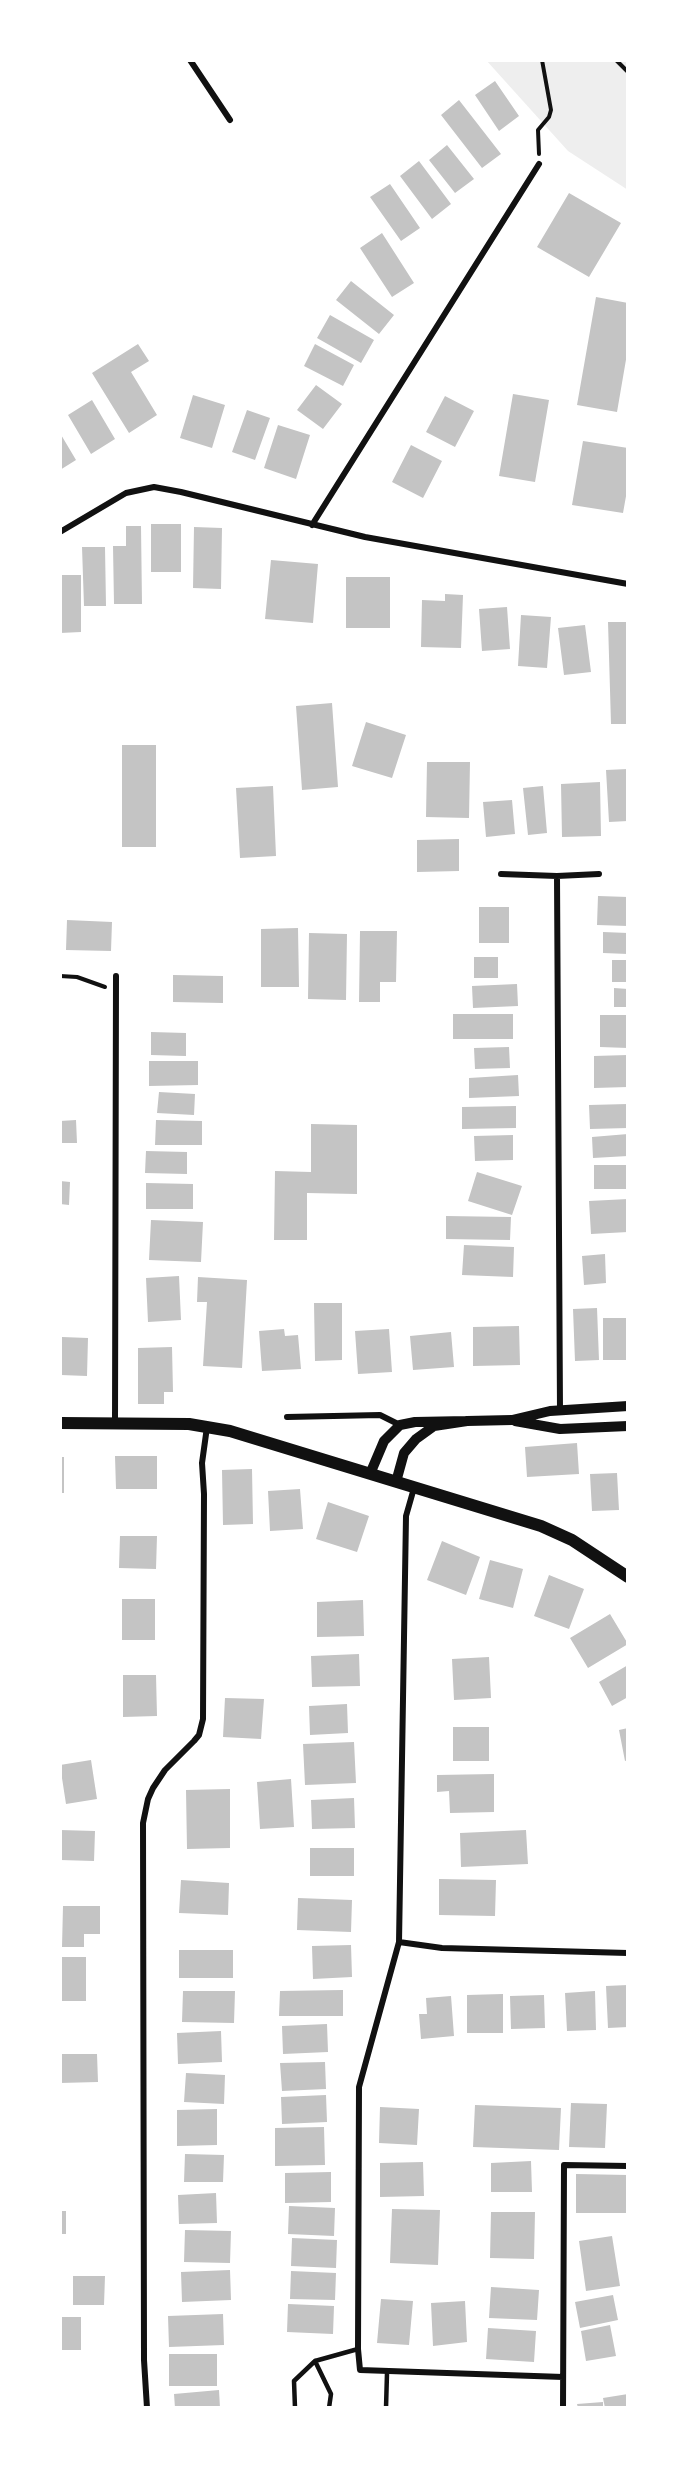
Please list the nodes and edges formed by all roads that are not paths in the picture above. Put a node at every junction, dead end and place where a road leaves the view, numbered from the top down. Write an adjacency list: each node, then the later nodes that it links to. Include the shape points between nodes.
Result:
1 (190, 60): 2 (street)
2 (230, 120)
3 (539, 164): 4 (street)
4 (312, 525): 5 (street, via 154,488 126,493); 6 (street)
5 (60, 532)
6 (628, 584)
7 (501, 874): 9 (street)
8 (599, 874): 9 (street)
9 (557, 876): 12 (street)
10 (116, 976): 16 (street)
11 (628, 1406): 12 (street)
12 (560, 1411): 14 (street); 21 (street)
13 (287, 1418): 18 (street, via 377,1415)
14 (512, 1420): 15 (street); 21 (street)
15 (467, 1421): 18 (street); 23 (street, via 434,1426 420,1435 406,1451)
16 (115, 1422): 17 (main road); 19 (main road)
17 (60, 1423)
18 (399, 1425): 22 (street, via 384,1441)
19 (207, 1426): 22 (main road); 33 (street, via 202,1462 202,1727 153,1788 143,1823)
20 (628, 1426): 21 (street)
21 (560, 1429)
22 (370, 1474): 23 (main road)
23 (396, 1482): 24 (main road)
24 (414, 1488): 25 (main road, via 550,1529); 26 (street, via 406,1516)
25 (628, 1577)
26 (399, 1942): 27 (street, via 442,1948); 29 (street, via 359,2087)
27 (628, 1953)
28 (628, 2166): 32 (street, via 564,2165)
29 (358, 2349): 30 (lane); 31 (street, via 360,2370)
30 (315, 2361): 34 (lane, via 294,2380); 35 (lane, via 331,2394)
31 (387, 2373): 32 (street); 36 (lane)
32 (563, 2378): 37 (street)
33 (147, 2408)
34 (295, 2408)
35 (329, 2408)
36 (386, 2408)
37 (563, 2408)

